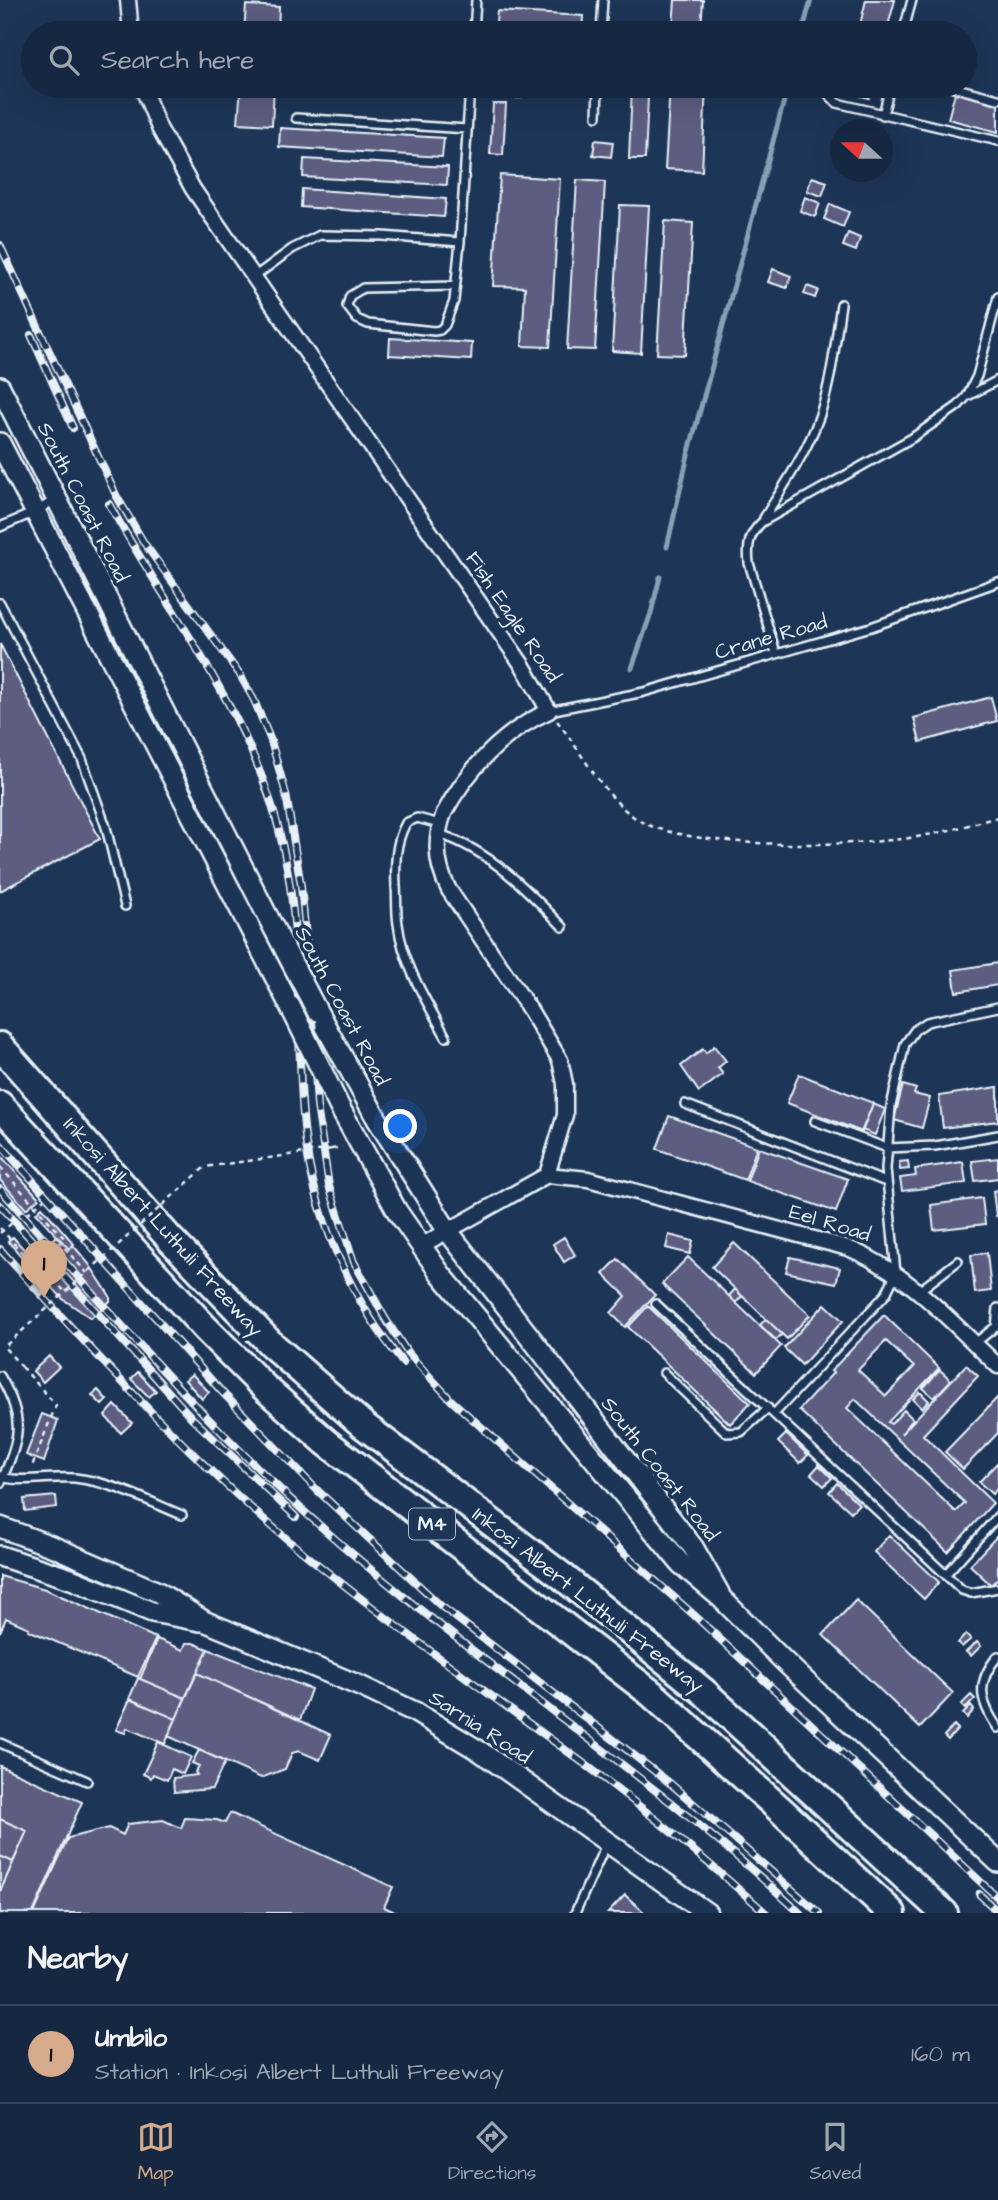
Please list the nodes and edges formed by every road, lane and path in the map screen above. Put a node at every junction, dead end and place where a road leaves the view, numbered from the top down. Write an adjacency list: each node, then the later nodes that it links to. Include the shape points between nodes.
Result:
1 (128, 0): 5 (street)
2 (476, 0): 6 (lane)
3 (603, 0): 7 (lane)
4 (912, 0): 8 (lane)
5 (130, 21)
6 (475, 21)
7 (602, 21)
8 (906, 21)
9 (977, 93): 15 (lane)
10 (147, 98): 22 (street, Fish Eagle Road, via 181,168)
11 (469, 98): 19 (lane)
12 (598, 98): 17 (lane)
13 (831, 98): 16 (lane)
14 (887, 98): 16 (lane)
15 (998, 99)
16 (883, 115): 20 (lane)
17 (597, 116)
18 (296, 118): 19 (lane)
19 (467, 129): 21 (lane)
20 (998, 141)
21 (460, 242): 22 (lane, via 320,235); 23 (lane)
22 (253, 277): 37 (street, Fish Eagle Road)
23 (455, 286): 23 (lane, via 363,288 350,296 347,306 368,324 438,331 451,313)
24 (998, 297): 28 (lane)
25 (841, 304): 32 (lane, via 820,414 809,442)
26 (998, 380): 28 (lane)
27 (0, 387): 30 (street, South Coast Road)
28 (967, 396): 32 (lane, via 951,413 912,438)
29 (0, 443): 31 (street, South Coast Road)
30 (56, 498): 31 (lane); 59 (street, South Coast Road, bridge, via 317,1011 377,1119)
31 (35, 512): 33 (lane); 60 (street, South Coast Road, bridge, via 340,1108)
32 (762, 522): 36 (lane, via 748,541 749,563)
33 (0, 527)
34 (998, 582): 36 (lane, Crane Road)
35 (0, 603): 40 (lane, via 82,758 106,827)
36 (776, 653): 37 (lane, Crane Road, via 621,698)
37 (550, 711): 38 (path, via 622,806 642,822 670,831 741,842 877,842); 39 (street, Fish Eagle Road, via 519,727 493,749 447,808)
38 (998, 817)
39 (439, 829): 41 (lane, via 480,851); 43 (lane, via 417,818 405,823 395,867 401,941 417,985); 52 (street, via 440,868 449,890 560,1060 565,1115)
40 (125, 906)
41 (563, 927)
42 (998, 1007): 50 (lane, via 926,1022 909,1037 891,1106)
43 (446, 1037)
44 (0, 1046): 94 (highway, Inkosi Albert Luthuli Freeway / M4, via 170,1239 271,1344 363,1425 562,1576 704,1692)
45 (685, 1104): 53 (lane)
46 (0, 1105): 93 (highway, Inkosi Albert Luthuli Freeway / M4, via 264,1387 326,1442 652,1694)
47 (815, 1121): 50 (lane)
48 (998, 1135): 50 (lane)
49 (342, 1147): 62 (path, bridge, via 205,1167)
50 (887, 1149): 53 (lane)
51 (0, 1167): 55 (path)
52 (547, 1175): 59 (street); 63 (street, Eel Road, via 616,1185 848,1248)
53 (886, 1182): 63 (lane)
54 (44, 1199): 55 (path)
55 (36, 1206): 56 (path); 62 (path, via 65,1239 60,1243)
56 (27, 1214)
57 (12, 1223): 58 (path)
58 (1, 1230): 65 (path)
59 (447, 1230): 60 (street); 83 (street, South Coast Road, via 693,1547)
60 (421, 1246): 83 (street, South Coast Road, via 472,1314 681,1564)
61 (958, 1261): 64 (lane)
62 (86, 1273): 65 (path, bridge)
63 (896, 1273): 64 (street, Eel Road); 74 (lane, via 886,1294)
64 (919, 1291): 69 (street, Eel Road)
65 (65, 1292): 75 (path, bridge, via 4,1348 55,1405)
66 (656, 1304): 73 (lane)
67 (998, 1307): 68 (lane)
68 (997, 1326): 69 (lane)
69 (974, 1343): 70 (street, Eel Road)
70 (998, 1366)
71 (664, 1373): 73 (lane, via 727,1433 741,1432)
72 (0, 1377): 76 (lane, via 19,1421)
73 (768, 1408): 74 (lane)
74 (774, 1414): 81 (lane)
75 (27, 1478): 76 (lane); 77 (lane, via 92,1481)
76 (1, 1480)
77 (182, 1516)
78 (998, 1516): 81 (lane)
79 (0, 1527): 84 (street, Sarnia Road, via 158,1592)
80 (0, 1556): 84 (street, Sarnia Road, via 152,1612)
81 (946, 1574): 82 (lane, via 967,1592)
82 (998, 1588)
83 (721, 1598): 90 (street, South Coast Road)
84 (204, 1621): 89 (street, Sarnia Road, via 415,1712 481,1752)
85 (998, 1656): 86 (lane, via 984,1679 983,1697)
86 (998, 1728)
87 (0, 1743): 88 (lane)
88 (86, 1781)
89 (607, 1841): 91 (lane); 92 (street, Sarnia Road)
90 (998, 1861)
91 (575, 1913)
92 (708, 1913)
93 (891, 1913)
94 (944, 1913)

